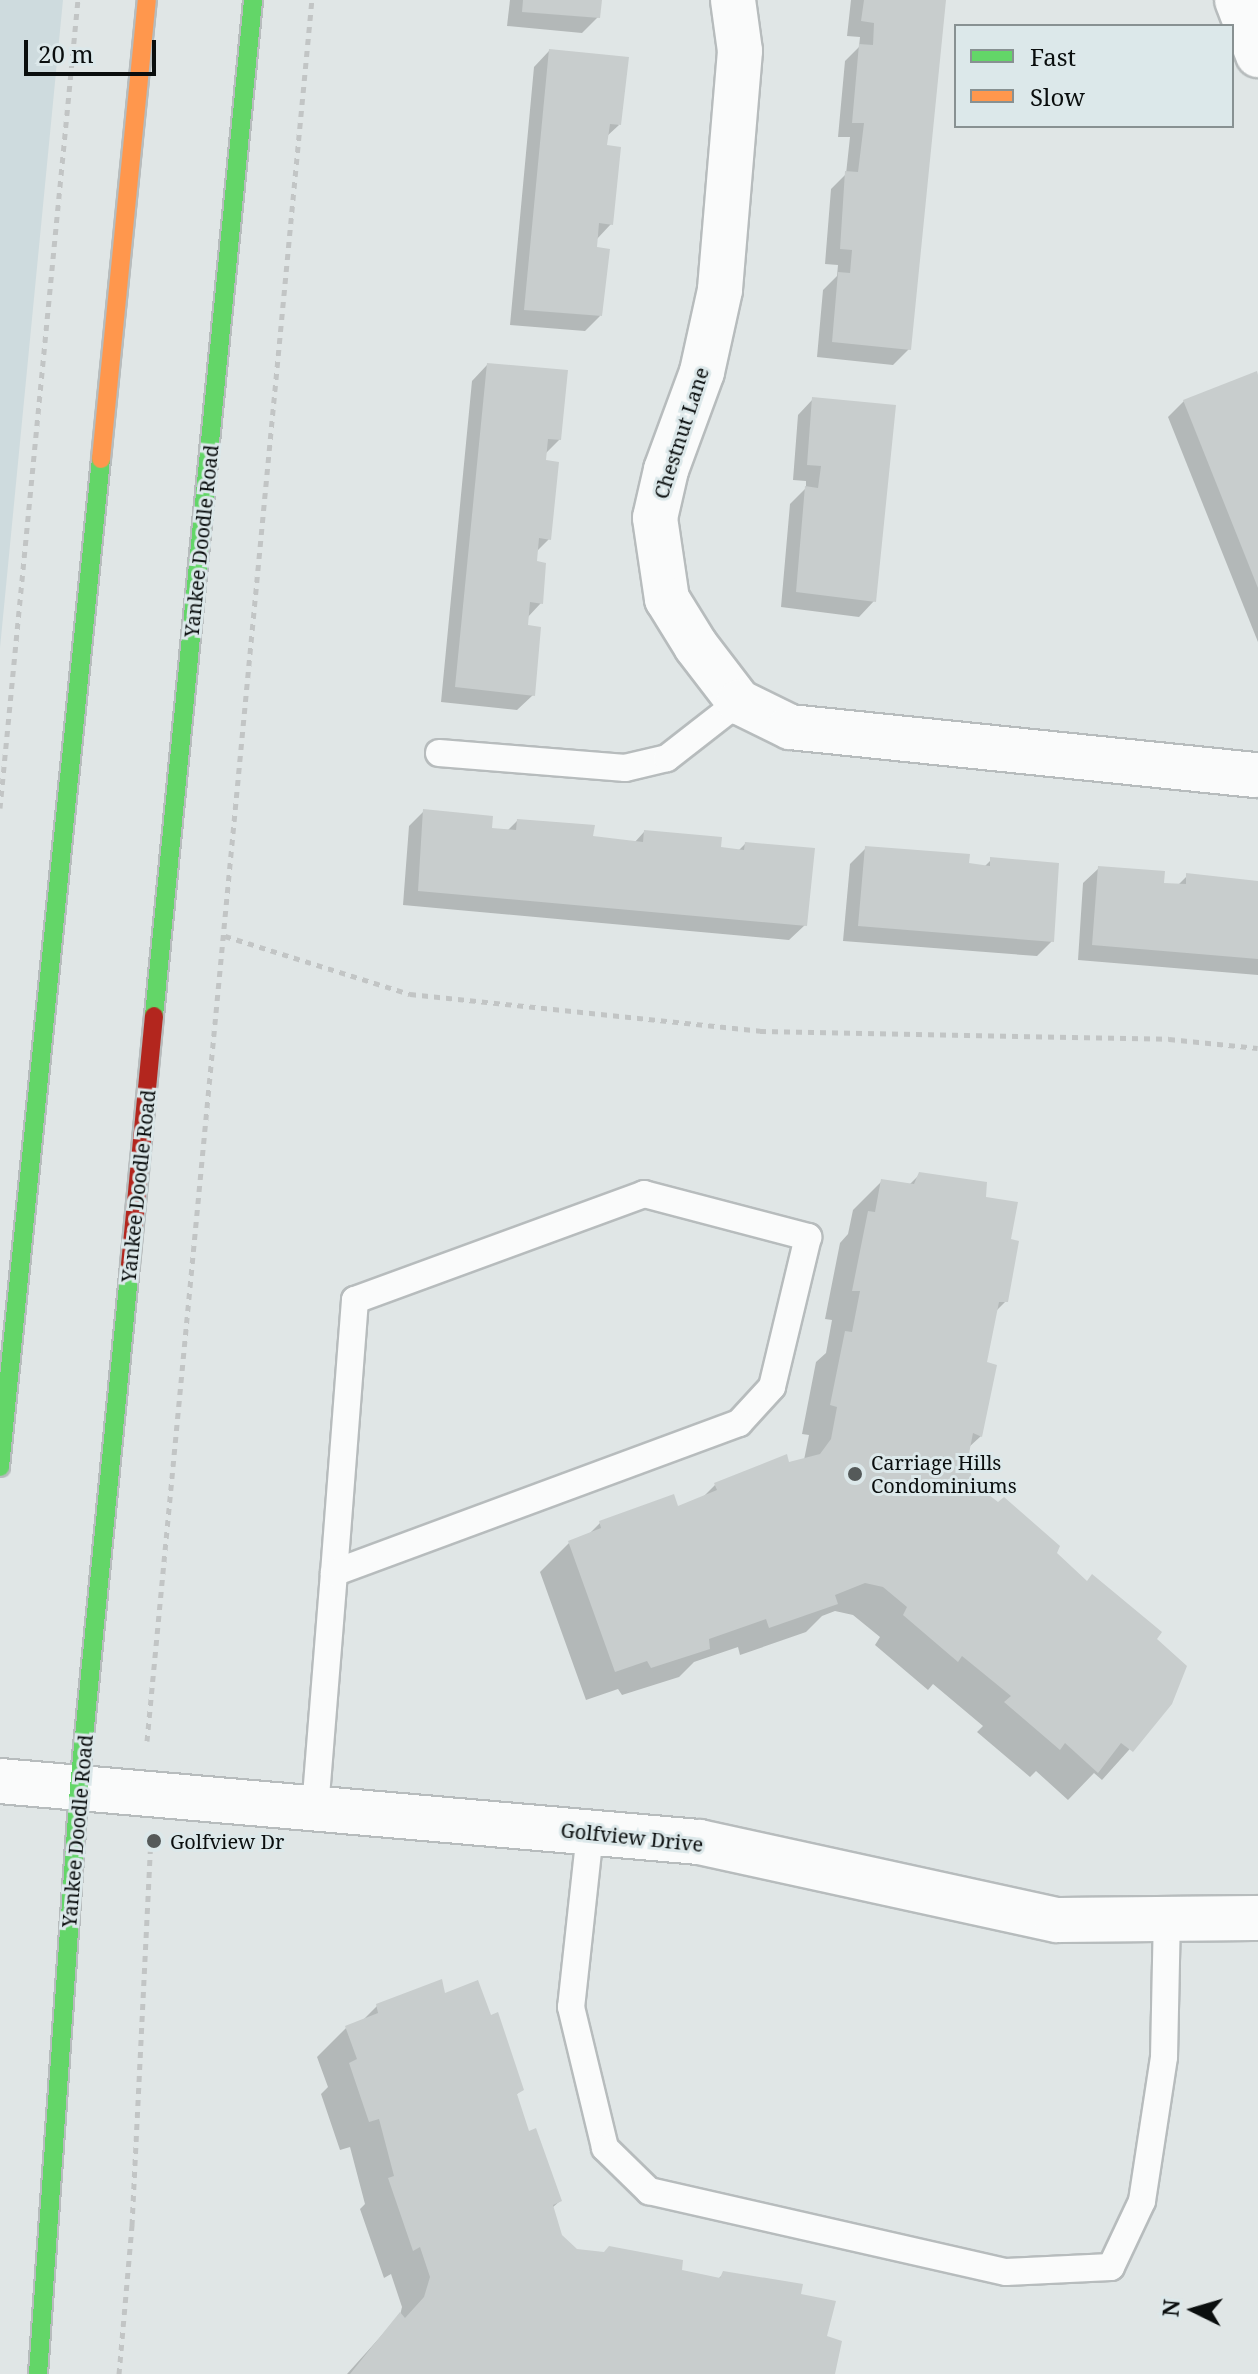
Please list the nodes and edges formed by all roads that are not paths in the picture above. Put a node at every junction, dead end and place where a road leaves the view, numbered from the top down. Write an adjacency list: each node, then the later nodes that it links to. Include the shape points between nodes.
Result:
1 (147, 0): 9 (main road)
2 (253, 0): 12 (main road, Yankee Doodle Road)
3 (733, 0): 6 (street, Chestnut Lane, via 740,51 720,290 702,372 666,470 655,518 667,599)
4 (1237, 0): 5 (street)
5 (1258, 55)
6 (739, 702): 7 (lane, via 667,758 625,768); 8 (street, Chestnut Lane, via 790,727)
7 (439, 753)
8 (1258, 775)
9 (0, 1467)
10 (334, 1573): 10 (lane, via 355,1300 644,1194 808,1237 772,1387 739,1423); 13 (lane)
11 (0, 1781): 12 (street, Golfview Drive)
12 (79, 1788): 13 (street, Golfview Drive); 17 (main road, Yankee Doodle Road)
13 (315, 1809): 14 (street, Golfview Drive)
14 (590, 1833): 16 (street, Golfview Drive, via 699,1842 1057,1920); 16 (lane, via 571,2007 605,2148 649,2191 1006,2272 1111,2267 1142,2201 1164,2057)
15 (1258, 1918): 16 (street, Golfview Drive)
16 (1167, 1919)
17 (38, 2374)

